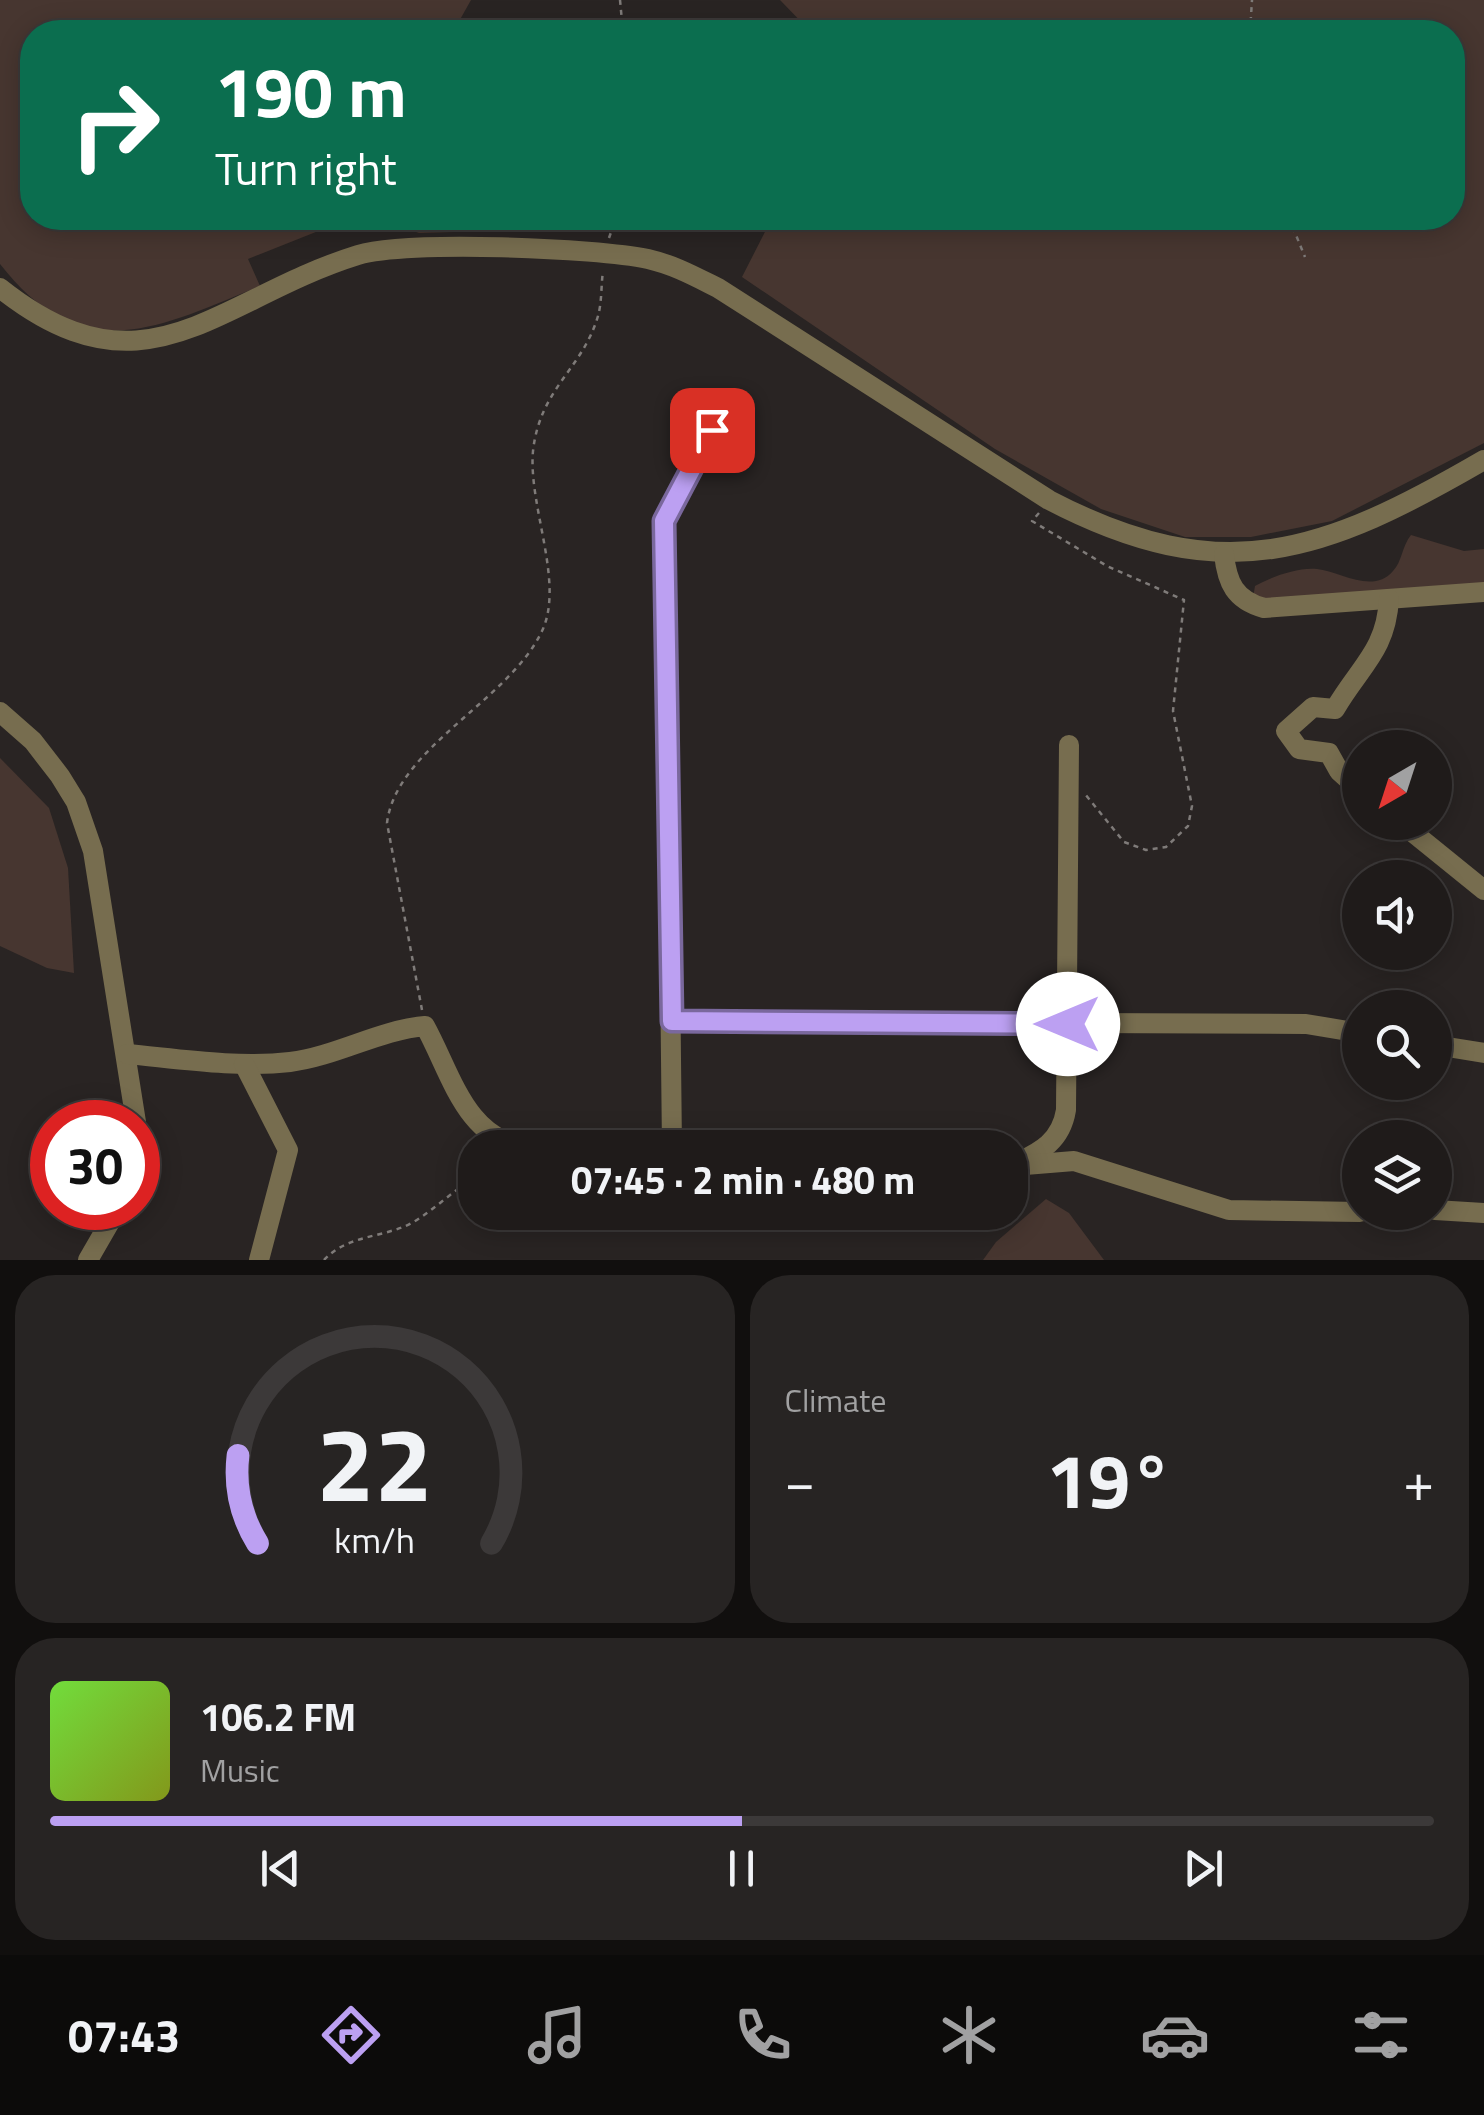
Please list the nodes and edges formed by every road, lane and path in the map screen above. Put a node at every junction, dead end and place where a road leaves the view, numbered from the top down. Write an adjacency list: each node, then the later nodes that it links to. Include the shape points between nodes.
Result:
1 (1294, 230): 3 (path)
2 (605, 255): 4 (street, via 439,248 361,254 230,314 118,344 75,335); 7 (street, via 678,267 718,288); 19 (path, via 598,315 540,412 533,452 532,487 550,586 544,628 531,652 430,752 390,803 387,824)
3 (1304, 257)
4 (0, 288)
5 (712, 430): 17 (street, via 664,521)
6 (1484, 460): 8 (street, via 1389,514 1337,534 1296,547)
7 (1049, 500): 8 (street, via 1133,538); 13 (path, via 1032,522 1106,566 1184,600 1172,711 1192,806 1188,826 1166,847 1146,850 1124,842)
8 (1224, 554): 10 (street, via 1230,586 1264,608)
9 (1484, 592): 10 (street)
10 (1389, 599): 14 (street, via 1382,643 1334,709 1314,708 1286,731 1300,749 1329,753)
11 (0, 712): 23 (street, via 34,741 76,802 93,851)
12 (1069, 744): 13 (street)
13 (1069, 773): 18 (street)
14 (1342, 774)
15 (1422, 840): 16 (street)
16 (1484, 890)
17 (672, 1021): 18 (street); 27 (street)
18 (1068, 1024): 20 (street, via 1306,1024); 28 (street, via 1064,1122 1045,1149)
19 (425, 1026): 24 (street, via 291,1062); 26 (street, via 471,1117)
20 (1342, 1030)
21 (1452, 1048): 22 (street)
22 (1484, 1053)
23 (127, 1054): 24 (street); 25 (street)
24 (244, 1064): 36 (street, via 288,1150)
25 (133, 1100)
26 (486, 1130)
27 (672, 1130)
28 (1028, 1157)
29 (1028, 1163): 32 (street, via 1074,1161 1229,1210)
30 (458, 1188): 37 (path, via 406,1226 337,1247)
31 (1452, 1211): 33 (street)
32 (1342, 1212)
33 (1484, 1213)
34 (105, 1230): 35 (street)
35 (88, 1260)
36 (259, 1260)
37 (324, 1260)

